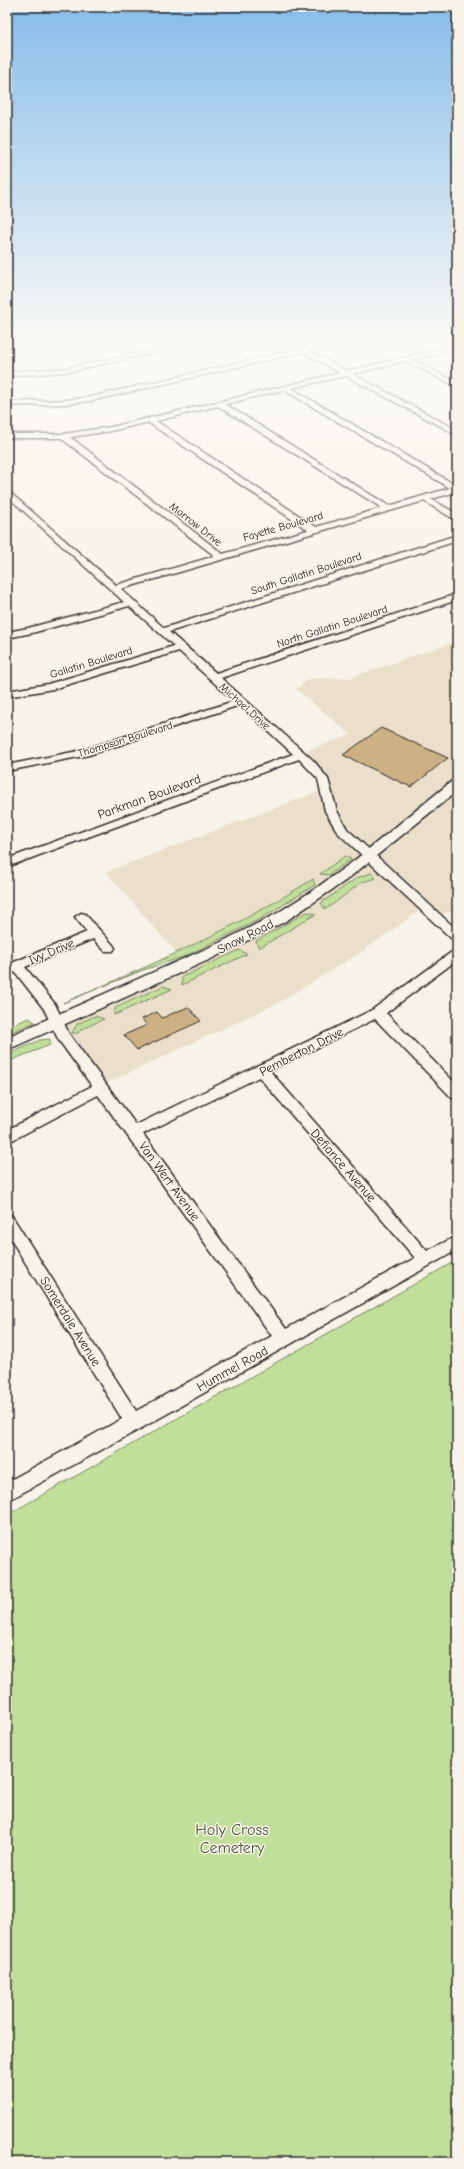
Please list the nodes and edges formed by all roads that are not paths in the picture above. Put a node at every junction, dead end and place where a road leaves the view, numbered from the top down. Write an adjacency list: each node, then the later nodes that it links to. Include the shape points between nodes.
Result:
1 (71, 442): 14 (street, Morrow Drive)
2 (184, 442): 12 (street)
3 (281, 442): 10 (street)
4 (377, 442): 5 (street)
5 (457, 489): 7 (street, Fayette Boulevard)
6 (7, 492): 8 (street, Michael Drive)
7 (424, 498): 10 (street, Fayette Boulevard); 11 (street)
8 (18, 501): 9 (street); 15 (street, Michael Drive)
9 (7, 504)
10 (387, 508): 12 (street, Fayette Boulevard)
11 (457, 518)
12 (314, 530): 14 (street, Fayette Boulevard)
13 (457, 538): 18 (street, South Gallatin Boulevard)
14 (221, 557): 15 (street, Fayette Boulevard)
15 (115, 588): 17 (street, Michael Drive)
16 (457, 597): 21 (street, North Gallatin Boulevard)
17 (131, 602): 18 (street, Michael Drive); 19 (street)
18 (163, 631): 20 (street, Michael Drive)
19 (7, 635)
20 (181, 647): 21 (street, Michael Drive); 22 (street, Gallatin Boulevard, via 49,687)
21 (214, 677): 23 (street, Michael Drive)
22 (7, 694)
23 (240, 702): 24 (street, Michael Drive); 25 (street, Thompson Boulevard, via 85,754)
24 (300, 755): 27 (street, Michael Drive, via 323,779 331,811 342,831); 28 (street, Parkman Boulevard)
25 (7, 768)
26 (457, 784): 27 (main road, Snow Road)
27 (368, 856): 31 (street, Michael Drive); 36 (main road, Snow Road, via 300,906 269,925 191,963)
28 (7, 863)
29 (81, 917): 30 (street)
30 (95, 932): 32 (street); 34 (street, Ivy Drive)
31 (457, 937)
32 (109, 948)
33 (457, 954): 35 (street, Pemberton Drive)
34 (11, 969): 36 (street, Van Wert Avenue, via 42,1011)
35 (377, 1013): 38 (street, Pemberton Drive); 40 (street)
36 (55, 1022): 37 (main road, Snow Road); 39 (street, Van Wert Avenue)
37 (7, 1044)
38 (262, 1071): 41 (street, Pemberton Drive); 45 (street, Defiance Avenue)
39 (102, 1087): 41 (street, Van Wert Avenue); 42 (street)
40 (457, 1094)
41 (134, 1132): 46 (street, Van Wert Avenue)
42 (7, 1137)
43 (7, 1220): 47 (street, Somerdale Avenue)
44 (457, 1242): 45 (street, Hummel Road)
45 (426, 1260): 46 (street, Hummel Road)
46 (284, 1339): 47 (street, Hummel Road)
47 (134, 1422): 48 (street, Hummel Road)
48 (7, 1492)

